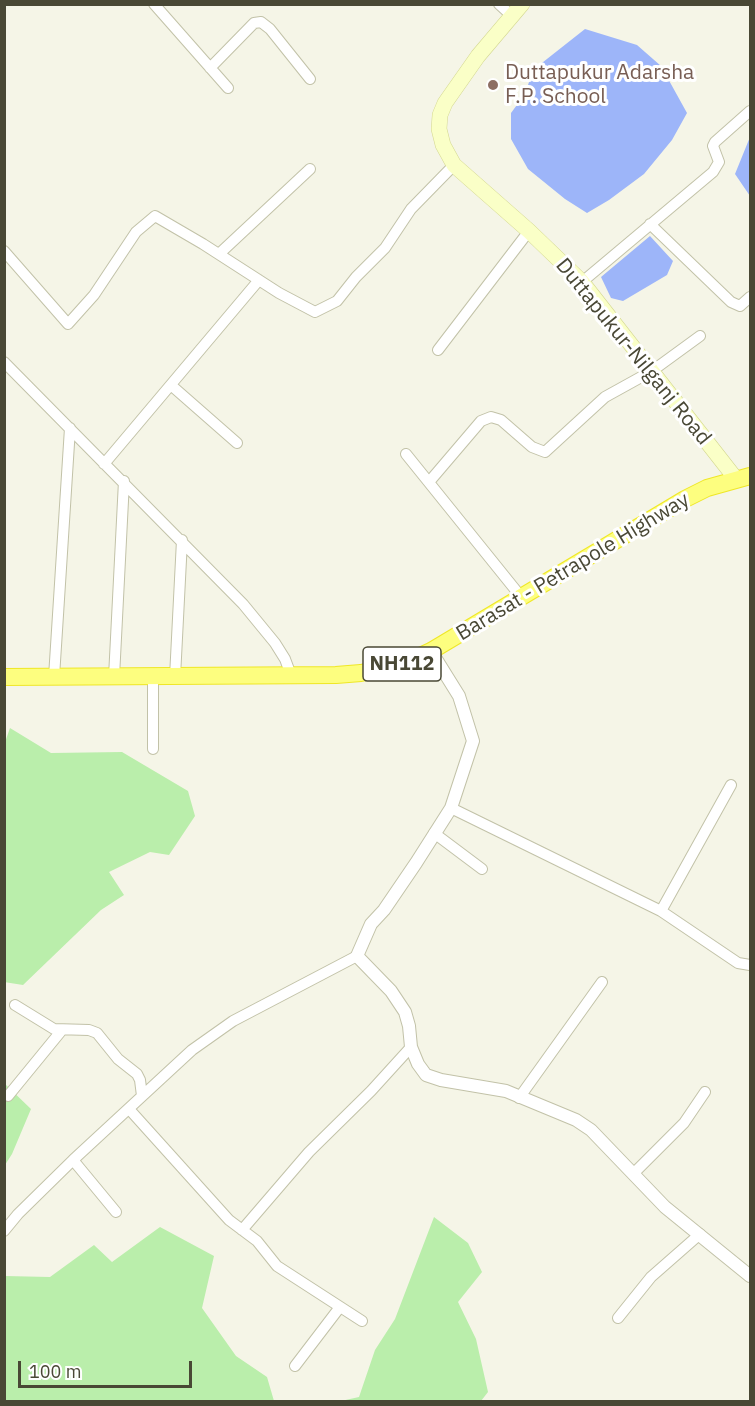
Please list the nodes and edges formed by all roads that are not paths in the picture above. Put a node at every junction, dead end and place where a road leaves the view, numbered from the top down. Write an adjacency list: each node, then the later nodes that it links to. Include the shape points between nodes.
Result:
1 (499, 4): 3 (street)
2 (159, 7): 4 (street)
3 (517, 10): 8 (main road, Duttapukur-Nilganj Road, via 478,56 440,115 443,145)
4 (210, 68): 5 (street, via 254,23 261,22); 6 (street)
5 (310, 79)
6 (228, 88)
7 (750, 111): 10 (street, via 715,142 719,162 713,172)
8 (454, 165): 11 (main road, Duttapukur-Nilganj Road); 14 (street, via 411,209 385,248 337,301 315,312)
9 (310, 169): 13 (street)
10 (650, 224): 15 (street); 16 (street, via 731,302 740,306)
11 (529, 231): 15 (main road, Duttapukur-Nilganj Road); 18 (street)
12 (4, 251): 13 (street, via 68,324 94,295 136,232 155,216)
13 (219, 254): 14 (street)
14 (259, 280): 21 (street)
15 (582, 282): 20 (main road, Duttapukur-Nilganj Road)
16 (750, 297)
17 (699, 336): 20 (street)
18 (438, 350)
19 (4, 362): 22 (street)
20 (652, 371): 26 (main road, Duttapukur-Nilganj Road); 28 (street, via 605,397 545,452 532,447 501,420 491,417 481,421)
21 (172, 386): 23 (street); 25 (street)
22 (70, 428): 25 (street); 34 (street)
23 (237, 443)
24 (406, 454): 28 (street)
25 (104, 464): 27 (street)
26 (743, 478): 30 (highway, Barasat - Petrapole Highway / NH112, via 685,499)
27 (124, 481): 29 (street); 35 (street)
28 (429, 482): 30 (street)
29 (182, 540): 32 (street, via 251,614 281,652); 37 (street)
30 (522, 598): 31 (highway, Barasat - Petrapole Highway / NH112)
31 (431, 651): 32 (highway, Barasat - Petrapole Highway / NH112, via 403,664 362,673); 40 (street, via 459,696 472,741)
32 (291, 675): 37 (highway, Barasat - Petrapole Highway / NH112)
33 (4, 677): 34 (highway, Barasat - Petrapole Highway / NH112)
34 (54, 677): 35 (highway, Barasat - Petrapole Highway / NH112)
35 (114, 677): 36 (highway, Barasat - Petrapole Highway / NH112)
36 (153, 677): 37 (highway, Barasat - Petrapole Highway / NH112); 38 (street)
37 (175, 677)
38 (153, 749)
39 (730, 785): 43 (street)
40 (451, 808): 41 (street); 43 (street)
41 (434, 833): 42 (street); 44 (street, via 384,910 370,924)
42 (482, 869)
43 (661, 911): 45 (street, via 738,963)
44 (357, 956): 49 (street, via 391,991 405,1012); 52 (street, via 219,1030)
45 (750, 965)
46 (602, 982): 53 (street)
47 (15, 1005): 48 (street)
48 (62, 1030): 51 (street); 52 (street, via 97,1033 117,1059 137,1074)
49 (411, 1047): 53 (street, via 426,1075 506,1091); 58 (street, via 309,1152)
50 (705, 1092): 56 (street, via 684,1124)
51 (8, 1096)
52 (142, 1096): 54 (street)
53 (519, 1098): 56 (street, via 576,1120 591,1130)
54 (129, 1109): 55 (street); 58 (street)
55 (74, 1160): 57 (street); 59 (street)
56 (633, 1174): 60 (street, via 665,1207)
57 (116, 1212)
58 (242, 1230): 62 (street, via 257,1241 277,1266)
59 (4, 1231)
60 (700, 1234): 61 (street); 63 (street, via 651,1277)
61 (750, 1276)
62 (340, 1307): 64 (street); 65 (street)
63 (618, 1318)
64 (362, 1321)
65 (295, 1366)

